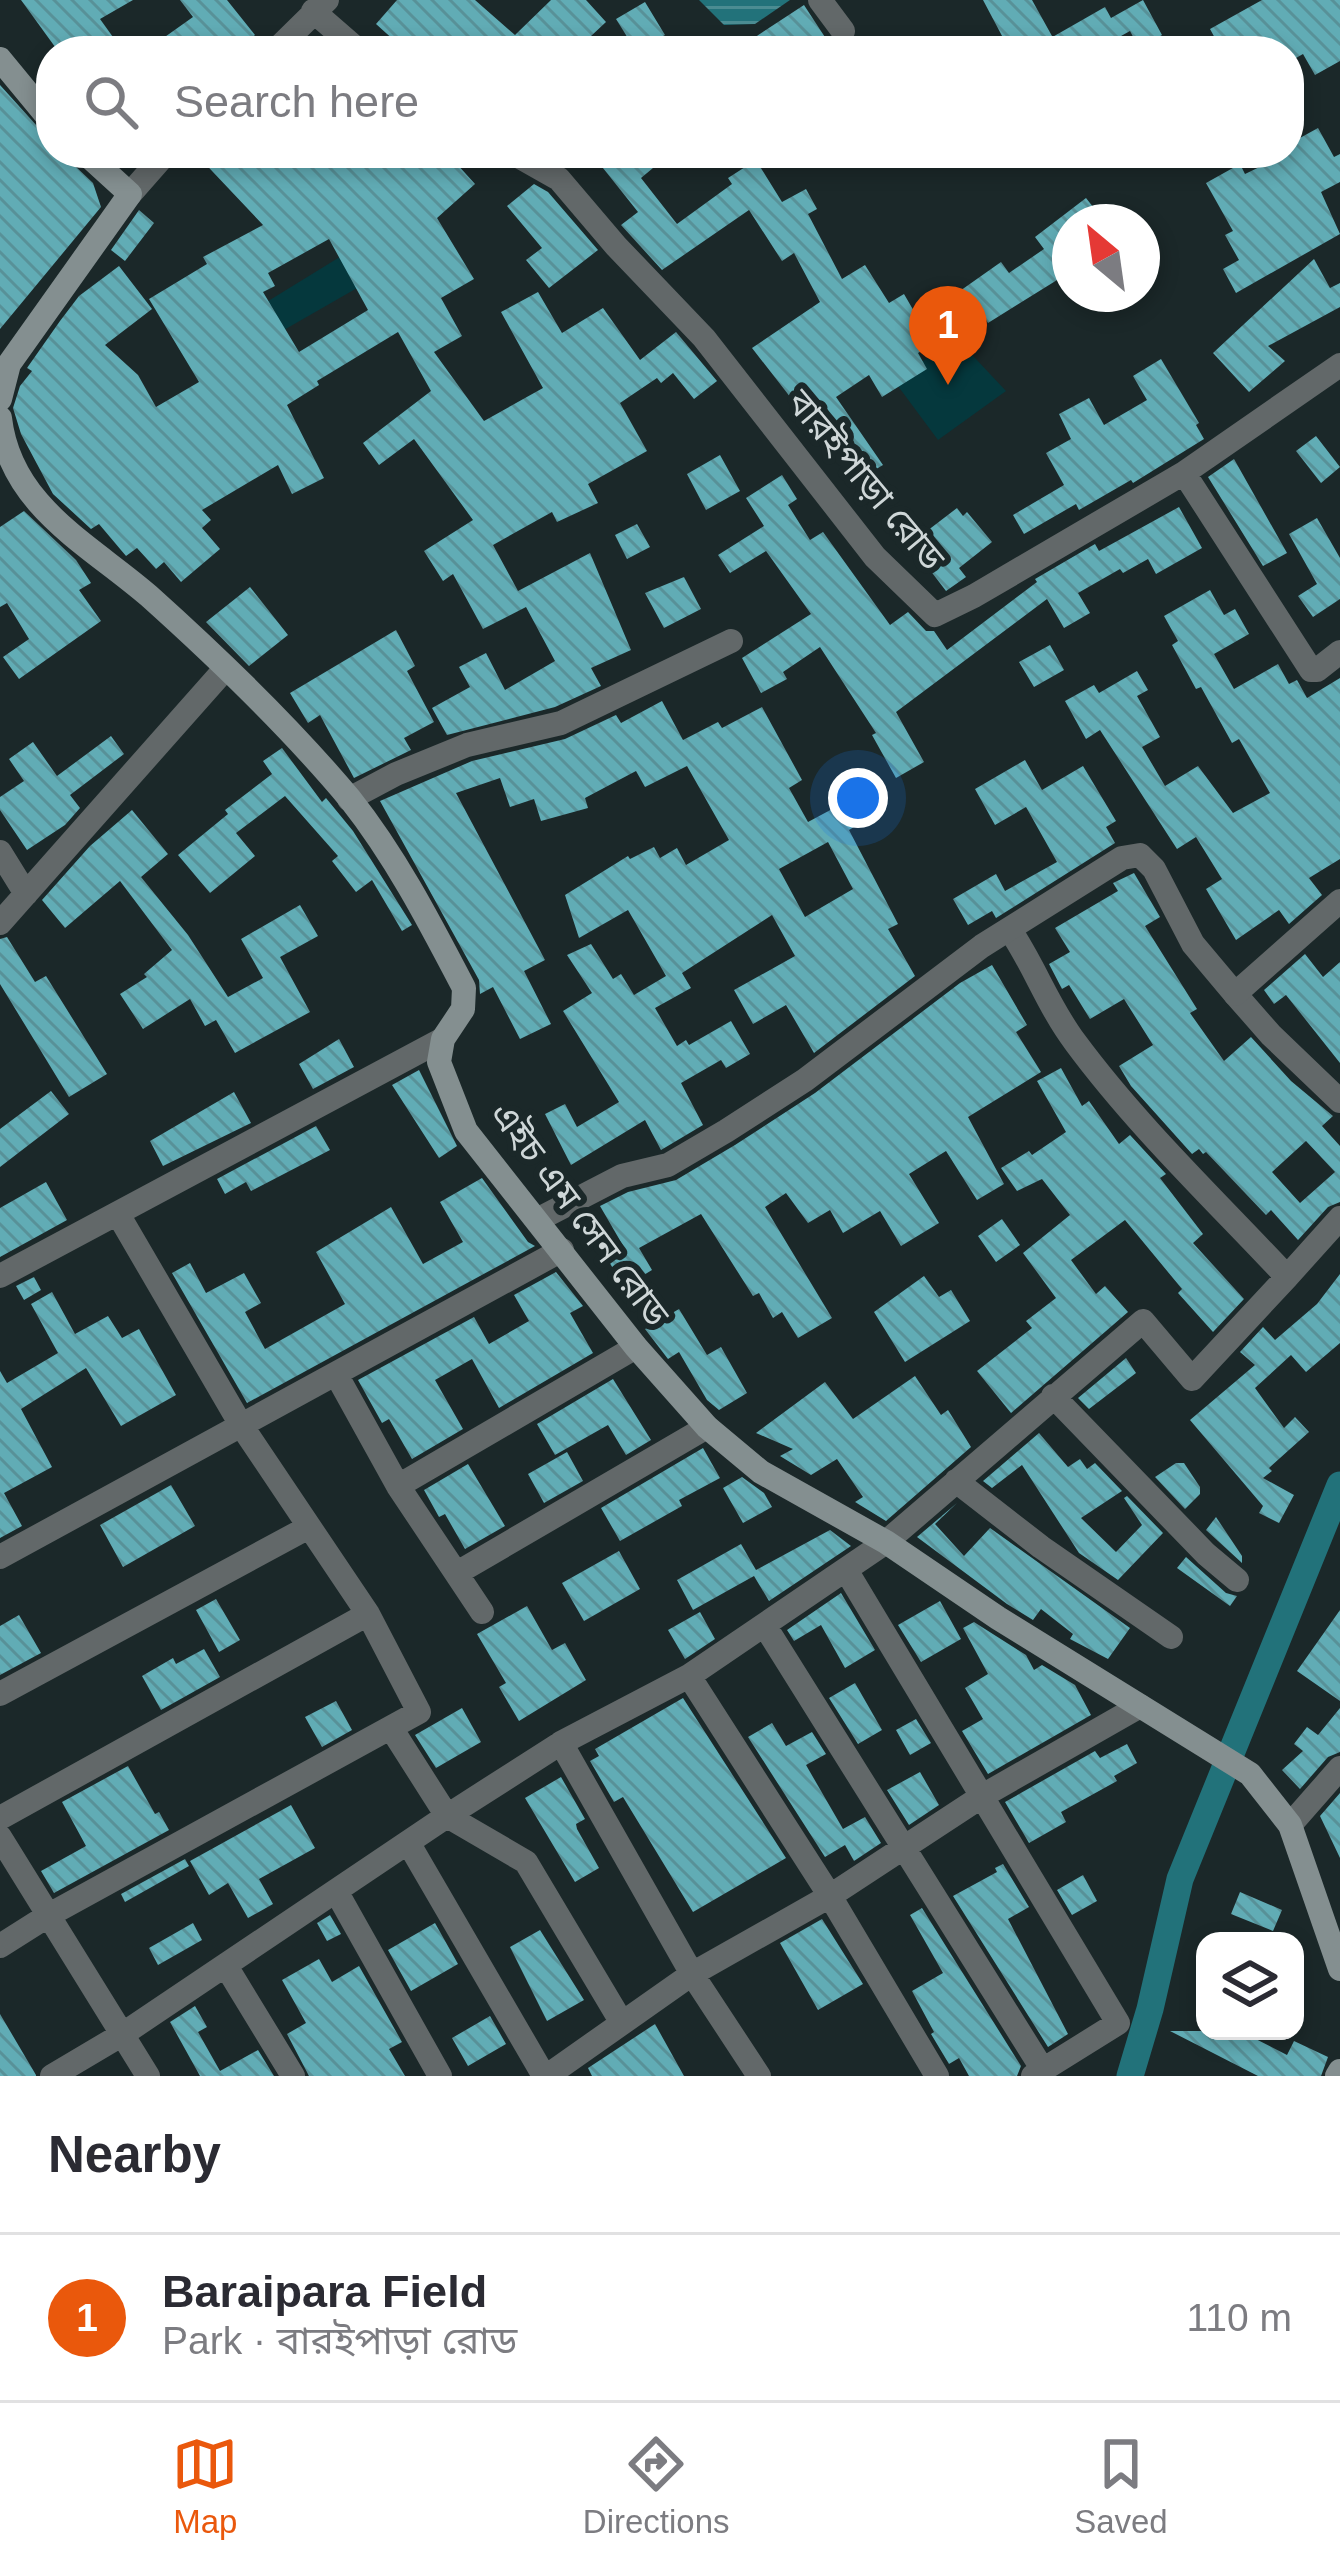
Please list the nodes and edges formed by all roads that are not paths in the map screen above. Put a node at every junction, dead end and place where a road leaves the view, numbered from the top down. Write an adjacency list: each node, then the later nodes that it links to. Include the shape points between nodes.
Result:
1 (820, 0): 3 (street)
2 (320, 6): 4 (street); 5 (street)
3 (843, 31)
4 (290, 36)
5 (345, 36)
6 (0, 59): 7 (main road)
7 (36, 103)
8 (102, 168): 11 (main road)
9 (153, 168): 11 (street)
10 (540, 168): 15 (street, বারইপাড়া রোড, via 559,179 704,338 875,557 935,615)
11 (130, 194): 13 (main road, via 9,364)
12 (1340, 365): 15 (street, বারইপাড়া রোড)
13 (0, 399)
14 (0, 418): 18 (main road, এইচ এম সেন রোড, via 3,446 59,527)
15 (1184, 473): 17 (street, via 1311,670)
16 (730, 640): 19 (street, via 561,723 467,746)
17 (1340, 652)
18 (225, 669): 19 (main road, এইচ এম সেন রোড); 21 (street)
19 (349, 799): 26 (main road, এইচ এম সেন রোড, via 396,862 464,988 463,1009)
20 (0, 852): 21 (street)
21 (26, 894): 23 (street)
22 (1340, 901): 25 (street)
23 (0, 923)
24 (1010, 930): 25 (street, via 1088,876 1140,855 1192,944); 30 (street, via 726,1131 668,1165 622,1176); 33 (street, via 1078,1046)
25 (1235, 994): 27 (street)
26 (443, 1039): 28 (street); 30 (main road, এইচ এম সেন রোড, via 439,1062 466,1131)
27 (1340, 1102)
28 (118, 1214): 32 (street); 37 (street)
29 (1340, 1217): 33 (street)
30 (537, 1220): 31 (main road, এইচ এম সেন রোড)
31 (562, 1250): 34 (main road, এইচ এম সেন রোড); 35 (street)
32 (0, 1276)
33 (1287, 1277): 36 (street, via 1192,1379 1143,1321)
34 (636, 1347): 38 (main road, এইচ এম সেন রোড); 40 (street)
35 (336, 1374): 37 (street); 40 (street)
36 (1053, 1396): 39 (street); 46 (street)
37 (241, 1425): 41 (street); 43 (street)
38 (707, 1427): 42 (main road, এইচ এম সেন রোড, via 760,1472); 45 (street)
39 (956, 1481): 42 (street); 50 (street)
40 (398, 1486): 45 (street)
41 (309, 1527): 48 (street); 52 (street)
42 (886, 1542): 44 (street); 53 (main road, এইচ এম সেন রোড)
43 (0, 1557)
44 (846, 1570): 49 (street); 57 (street)
45 (457, 1573): 47 (street)
46 (1237, 1580)
47 (482, 1612)
48 (368, 1614): 54 (street, via 419,1712); 59 (street)
49 (765, 1626): 51 (street); 63 (street)
50 (1171, 1637)
51 (689, 1676): 55 (street); 65 (street)
52 (0, 1694)
53 (1140, 1706): 57 (street); 60 (main road, এইচ এম সেন রোড, via 1250,1774)
54 (391, 1728): 58 (street); 66 (street)
55 (561, 1743): 58 (street); 70 (street)
56 (1340, 1768): 60 (street)
57 (984, 1796): 63 (street); 73 (street, via 1118,2023)
58 (447, 1816): 62 (street); 71 (street, via 526,1862)
59 (0, 1818)
60 (1290, 1825): 69 (main road, এইচ এম সেন রোড)
61 (0, 1837): 66 (street)
62 (409, 1844): 64 (street); 78 (street)
63 (904, 1847): 65 (street); 73 (street)
64 (336, 1891): 68 (street); 77 (street)
65 (830, 1897): 70 (street); 80 (street)
66 (49, 1915): 67 (street); 72 (street)
67 (0, 1946)
68 (226, 1966): 72 (street); 76 (street)
69 (1340, 1969)
70 (692, 1974): 71 (street); 79 (street)
71 (622, 2024): 78 (street)
72 (123, 2033): 74 (street); 75 (street)
73 (1038, 2073)
74 (52, 2076)
75 (148, 2076)
76 (292, 2076)
77 (440, 2076)
78 (546, 2076)
79 (759, 2076)
80 (938, 2076)

